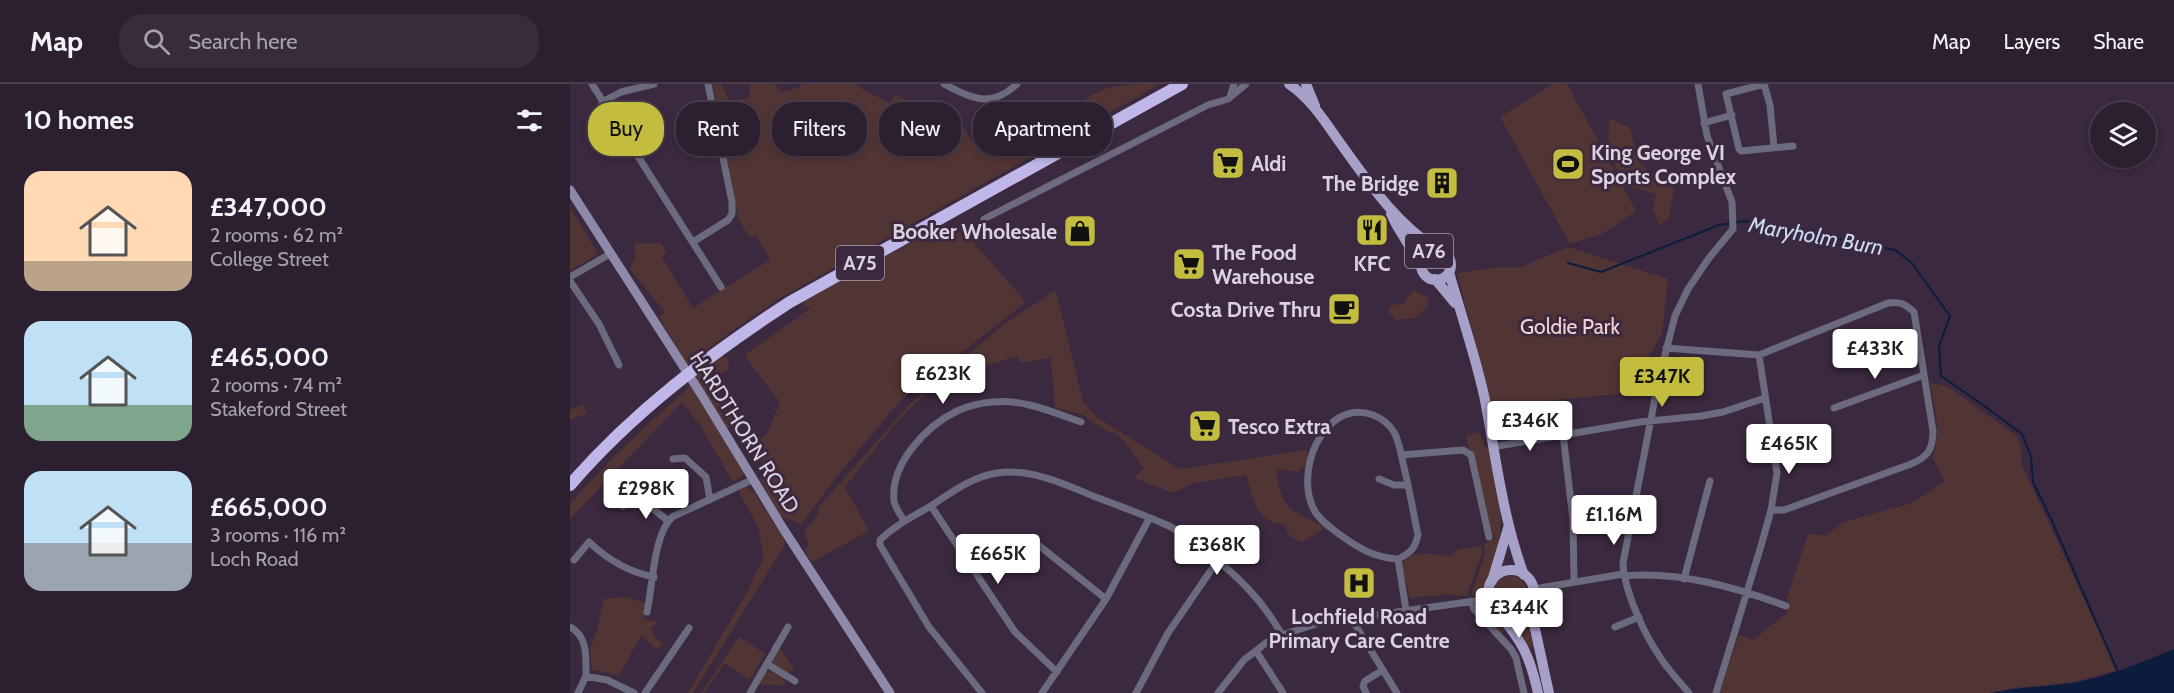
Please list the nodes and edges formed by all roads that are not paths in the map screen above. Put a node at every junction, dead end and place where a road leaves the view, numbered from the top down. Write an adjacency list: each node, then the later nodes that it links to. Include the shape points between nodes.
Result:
1 (592, 84): 13 (street)
2 (654, 84): 13 (street, via 621,92)
3 (708, 84): 23 (street, via 732,214)
4 (944, 84): 5 (street, via 979,99 999,96)
5 (1017, 84)
6 (1182, 84): 47 (highway, A75, via 748,329 650,406)
7 (1234, 84): 12 (street)
8 (1246, 84): 12 (street)
9 (1289, 84): 14 (main road, A76)
10 (1306, 84): 14 (main road, A76)
11 (1698, 84): 16 (street)
12 (1228, 99): 22 (street, via 1208,105)
13 (602, 102)
14 (1316, 109): 21 (main road, A76)
15 (1732, 115): 16 (street); 18 (street, via 1739,149); 18 (street, via 1726,94 1764,84)
16 (1704, 123): 32 (street, via 1732,202 1733,229 1688,289)
17 (1793, 146): 18 (street)
18 (1774, 147)
19 (637, 156): 23 (street)
20 (570, 190): 25 (street, HARDTHORN ROAD)
21 (1390, 211): 24 (main road, A76); 26 (main road, A76)
22 (984, 219)
23 (693, 242): 30 (street)
24 (1438, 250): 26 (main road, A76, via 1424,255); 27 (main road, A76, via 1449,257)
25 (610, 254): 28 (street); 45 (street, HARDTHORN ROAD)
26 (1421, 265): 29 (main road, A76, via 1425,275)
27 (1449, 272): 29 (main road, A76); 31 (main road, A76)
28 (570, 279): 34 (street)
29 (1436, 279): 31 (main road, A76)
30 (721, 287)
31 (1459, 308): 41 (main road, A76, via 1485,400)
32 (1666, 348): 33 (street); 38 (street)
33 (1759, 355): 35 (street, via 1897,302 1914,312); 36 (street)
34 (620, 365)
35 (1924, 375): 37 (street); 52 (street, via 1933,443 1922,460 1784,510)
36 (1766, 398): 38 (street, via 1712,414); 52 (street, via 1777,473)
37 (1834, 408)
38 (1651, 421): 40 (street); 63 (street, via 1623,563)
39 (1081, 422): 55 (street, via 1017,403 972,405 956,412 922,436 897,476 894,504)
40 (1563, 434): 41 (street); 66 (street, via 1574,520)
41 (1492, 447): 56 (main road, A76)
42 (1401, 455): 48 (street); 57 (street, via 1463,450 1471,455); 59 (street, via 1394,432 1386,423 1369,414 1347,413 1327,426 1311,458 1306,486 1309,502 1321,520 1372,555)
43 (674, 459): 49 (street, via 685,458 706,477)
44 (1379, 479): 48 (street)
45 (754, 480): 49 (street); 96 (street, HARDTHORN ROAD)
46 (1710, 481): 65 (street)
47 (570, 485)
48 (1408, 485): 59 (street, via 1418,535 1411,552)
49 (710, 500): 54 (street)
50 (623, 506): 54 (street, via 631,500 655,510)
51 (931, 506): 53 (street, via 981,476 1014,472 1066,485); 55 (street); 88 (street, via 1014,632)
52 (1771, 510): 69 (street)
53 (1149, 519): 61 (street, via 1192,540); 70 (street)
54 (668, 521): 64 (street, via 659,539)
55 (904, 521): 97 (street, via 887,533 880,545 929,627)
56 (1510, 523): 62 (main road, A76); 67 (main road)
57 (1489, 537)
58 (1032, 540): 70 (street)
59 (1398, 559): 75 (street)
60 (574, 560): 64 (street, via 589,542 605,557 637,574)
61 (1218, 560): 84 (street, via 1260,600); 99 (street, via 1168,633)
62 (1524, 575): 67 (main road, via 1503,572); 68 (main road, A76)
63 (1624, 575): 65 (street); 66 (street); 78 (street)
64 (654, 577): 77 (street)
65 (1684, 579): 69 (street)
66 (1574, 581): 68 (street)
67 (1491, 582): 71 (main road)
68 (1534, 589): 73 (main road)
69 (1747, 592): 74 (street); 108 (street)
70 (1106, 599): 88 (street)
71 (1489, 599): 72 (street); 76 (main road)
72 (1472, 601): 75 (street); 104 (street, via 1474,609 1511,649)
73 (1532, 603): 76 (main road, via 1515,616); 106 (main road)
74 (1786, 606)
75 (1406, 610): 79 (street)
76 (1495, 610): 105 (main road, via 1525,648)
77 (647, 612)
78 (1639, 617): 82 (street); 107 (street, via 1659,657)
79 (1352, 618): 84 (street, via 1319,623); 87 (street)
80 (570, 627): 89 (street, via 583,639)
81 (788, 627): 86 (street)
82 (1615, 627)
83 (689, 628): 94 (street)
84 (1282, 636): 85 (street)
85 (1256, 651): 100 (street); 101 (street)
86 (767, 664): 90 (street); 95 (street)
87 (1383, 670): 91 (street); 102 (street, via 1365,681)
88 (1056, 672): 98 (street)
89 (586, 676): 92 (street); 93 (street, via 607,680)
90 (795, 681)
91 (1395, 691): 103 (street)
92 (578, 693)
93 (634, 693)
94 (645, 693)
95 (750, 693)
96 (890, 693)
97 (982, 693)
98 (1042, 693)
99 (1136, 693)
100 (1218, 693)
101 (1283, 693)
102 (1366, 693)
103 (1385, 693)
104 (1524, 693)
105 (1538, 693)
106 (1549, 693)
107 (1689, 693)
108 (1716, 693)

